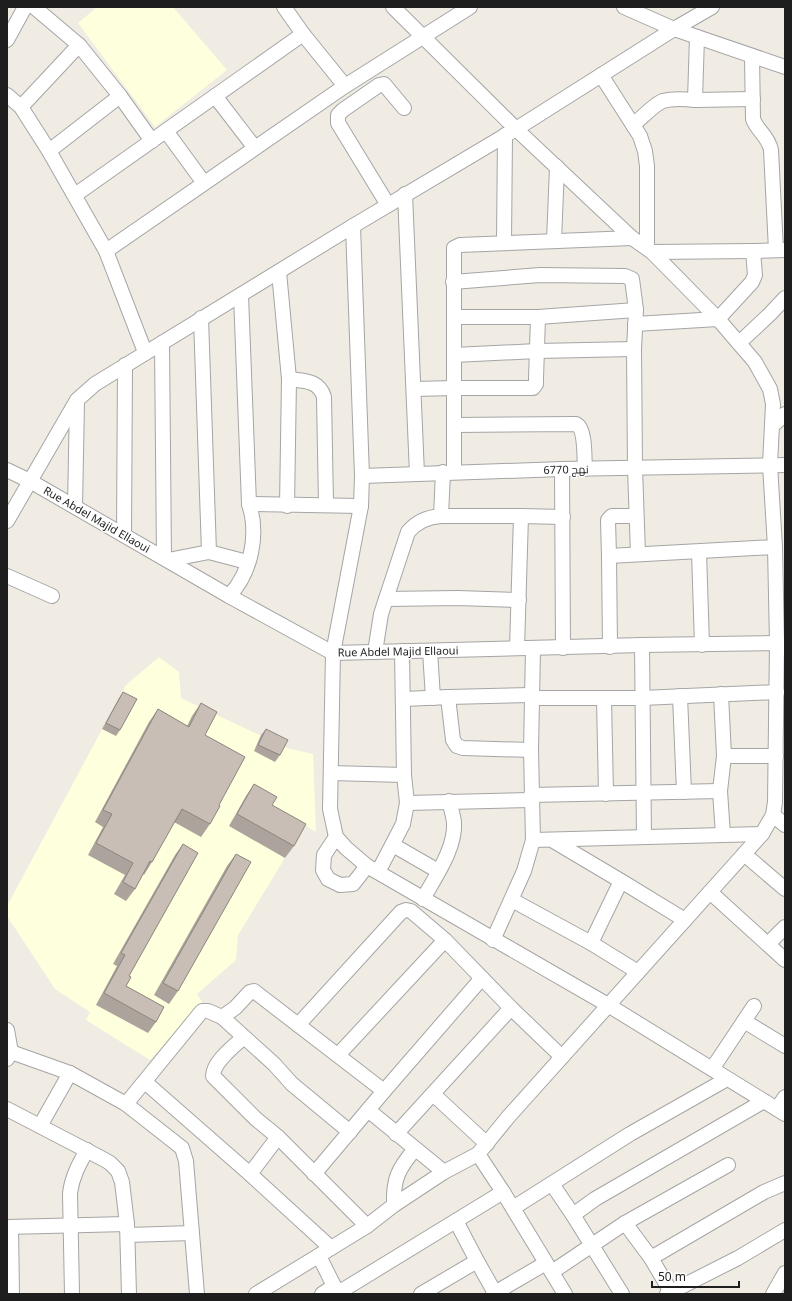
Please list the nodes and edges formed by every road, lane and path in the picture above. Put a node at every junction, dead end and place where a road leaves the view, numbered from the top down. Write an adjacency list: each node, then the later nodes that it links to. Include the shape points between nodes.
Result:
1 (25, 7): 12 (street)
2 (34, 7): 13 (street)
3 (284, 7): 9 (street)
4 (393, 7): 10 (street)
5 (470, 7): 10 (street)
6 (624, 7): 8 (street)
7 (712, 7): 8 (street)
8 (674, 29): 11 (street); 16 (street)
9 (303, 34): 17 (street); 20 (street)
10 (422, 37): 17 (street); 27 (street)
11 (697, 37): 14 (street); 22 (street)
12 (7, 40)
13 (79, 45): 19 (street); 23 (street)
14 (752, 56): 15 (street); 21 (street)
15 (785, 67)
16 (601, 76): 25 (street); 27 (street)
17 (345, 86): 29 (street)
18 (7, 95): 23 (street)
19 (120, 96): 28 (street); 30 (street)
20 (215, 96): 26 (street); 29 (street)
21 (752, 99): 22 (street); 41 (street, via 754,122 768,140 771,150)
22 (695, 100): 25 (street, via 663,101)
23 (21, 106): 30 (street)
24 (404, 108): 35 (street, via 384,84 338,115 338,122)
25 (633, 125): 40 (street, via 640,136 648,166)
26 (166, 132): 28 (street); 32 (street)
27 (511, 132): 31 (street); 33 (street); 39 (street)
28 (152, 141): 34 (street)
29 (255, 148): 32 (street)
30 (49, 150): 34 (street)
31 (556, 167): 37 (street); 38 (street)
32 (204, 183): 42 (street)
33 (405, 194): 35 (street); 63 (street)
34 (76, 195): 42 (street)
35 (388, 205): 36 (street)
36 (353, 226): 44 (street); 76 (street)
37 (632, 238): 38 (street); 40 (street)
38 (554, 241): 39 (street)
39 (504, 243): 45 (street, via 456,246 453,251)
40 (649, 250): 43 (street); 52 (street)
41 (781, 250): 43 (street)
42 (106, 251): 58 (street)
43 (753, 251): 52 (street, via 755,275 752,282)
44 (279, 272): 46 (street); 61 (street)
45 (453, 282): 48 (street, via 540,275 625,276 632,279); 49 (street)
46 (241, 295): 51 (street); 78 (street)
47 (785, 298): 55 (street)
48 (636, 310): 50 (street); 53 (street)
49 (454, 316): 50 (street); 59 (street)
50 (538, 316): 57 (street)
51 (201, 318): 54 (street); 91 (street)
52 (718, 319): 53 (street); 55 (street)
53 (635, 324): 56 (street)
54 (162, 343): 58 (street); 95 (street)
55 (739, 343): 67 (street, via 755,362 770,388 773,404)
56 (634, 349): 57 (street); 70 (street)
57 (537, 351): 59 (street); 62 (street, via 536,384 533,388)
58 (145, 352): 60 (street)
59 (454, 355): 62 (street)
60 (125, 365): 64 (street, via 95,384); 89 (street)
61 (288, 379): 79 (street, via 312,383 319,386 322,391); 80 (street)
62 (454, 388): 63 (street); 66 (street)
63 (414, 389): 75 (street)
64 (77, 400): 77 (street); 82 (street)
65 (785, 414): 67 (street)
66 (454, 425): 72 (street, via 576,424 581,427 583,435); 74 (street)
67 (772, 426): 68 (street)
68 (770, 465): 69 (street, نهج 6770); 70 (street, نهج 6770); 83 (street)
69 (785, 465)
70 (635, 468): 72 (street, نهج 6770); 87 (street)
71 (562, 469): 72 (street, نهج 6770); 74 (street, نهج 6770); 86 (street)
72 (585, 469)
73 (7, 470): 77 (street, Rue Abdel Majid Ellaoui)
74 (449, 472): 75 (street, نهج 6770); 84 (street)
75 (417, 474): 76 (street, نهج 6770)
76 (362, 476): 81 (street)
77 (30, 481): 82 (street, Rue Abdel Majid Ellaoui); 88 (street)
78 (249, 504): 80 (street); 96 (street, via 254,531)
79 (326, 504): 80 (street); 81 (street)
80 (287, 506)
81 (361, 506): 112 (street)
82 (75, 507): 89 (street, Rue Abdel Majid Ellaoui)
83 (779, 512): 90 (street)
84 (441, 516): 85 (street); 100 (street, via 420,521 408,532)
85 (521, 516): 86 (street); 101 (street)
86 (563, 516): 107 (street)
87 (636, 516): 93 (street); 94 (street, via 609,518)
88 (7, 521)
89 (124, 535): 95 (street, Rue Abdel Majid Ellaoui)
90 (775, 548): 92 (street); 104 (street)
91 (209, 552): 95 (street); 96 (street)
92 (699, 552): 93 (street); 103 (street)
93 (638, 554): 94 (street)
94 (609, 556): 105 (street)
95 (166, 559): 99 (street, Rue Abdel Majid Ellaoui)
96 (247, 562): 99 (street, via 244,574)
97 (7, 576): 98 (street)
98 (52, 596)
99 (229, 596): 112 (street, Rue Abdel Majid Ellaoui)
100 (386, 598): 101 (street); 111 (street)
101 (519, 600): 106 (street)
102 (642, 645): 103 (street, Rue Abdel Majid Ellaoui); 105 (street, Rue Abdel Majid Ellaoui); 119 (street)
103 (702, 645): 104 (street, Rue Abdel Majid Ellaoui)
104 (781, 645): 113 (street)
105 (610, 647): 107 (street, Rue Abdel Majid Ellaoui)
106 (517, 648): 108 (street, Rue Abdel Majid Ellaoui); 110 (street, Rue Abdel Majid Ellaoui)
107 (562, 648): 108 (street, Rue Abdel Majid Ellaoui)
108 (533, 649): 115 (street)
109 (402, 651): 110 (street, Rue Abdel Majid Ellaoui); 111 (street, Rue Abdel Majid Ellaoui); 120 (street)
110 (430, 651): 118 (street)
111 (375, 652): 112 (street, Rue Abdel Majid Ellaoui)
112 (334, 653): 125 (street)
113 (777, 692): 114 (street); 124 (street)
114 (721, 694): 116 (street); 123 (street)
115 (531, 696): 117 (street); 121 (street); 122 (street)
116 (680, 696): 119 (street); 128 (street)
117 (448, 697): 118 (street); 122 (street, via 453,740 457,746)
118 (433, 698): 120 (street)
119 (642, 698): 121 (street); 129 (street)
120 (404, 699): 126 (street)
121 (604, 699): 130 (street)
122 (531, 750): 131 (street)
123 (724, 756): 124 (street); 127 (street)
124 (776, 756): 134 (street, via 776,802)
125 (331, 773): 126 (street); 138 (street, via 330,809)
126 (404, 775): 133 (street)
127 (720, 791): 128 (street); 137 (street)
128 (684, 792): 129 (street)
129 (644, 793): 130 (street); 139 (street)
130 (606, 794): 131 (street)
131 (531, 797): 132 (street); 141 (street)
132 (449, 801): 133 (street); 145 (street, via 454,822 452,842)
133 (407, 803): 142 (street, via 402,824)
134 (773, 815): 135 (street); 136 (street)
135 (785, 824)
136 (762, 834): 137 (street); 143 (street)
137 (723, 835): 139 (street)
138 (336, 837): 144 (street); 144 (street, via 324,856 323,870 328,879 340,885 353,884)
139 (644, 837): 140 (street)
140 (552, 839): 141 (street); 146 (street)
141 (533, 840): 150 (street)
142 (392, 845): 144 (street); 145 (street)
143 (744, 854): 147 (street); 148 (street)
144 (372, 869): 149 (street)
145 (438, 871): 149 (street)
146 (621, 881): 151 (street); 155 (street)
147 (785, 889)
148 (710, 892): 151 (street); 156 (street)
149 (423, 899): 154 (street)
150 (512, 900): 154 (street); 155 (street)
151 (685, 920): 158 (street)
152 (785, 928): 156 (street)
153 (445, 940): 159 (street); 165 (street, via 412,911 401,912); 169 (street)
154 (493, 940): 160 (street)
155 (591, 943): 158 (street)
156 (768, 944): 157 (street)
157 (785, 960)
158 (638, 972): 160 (street)
159 (482, 978): 162 (street); 176 (street)
160 (608, 1006): 171 (street); 172 (street)
161 (754, 1006): 164 (street)
162 (511, 1008): 171 (street); 177 (street)
163 (222, 1017): 165 (street, via 254,991); 167 (street); 175 (street, via 202,1011)
164 (744, 1021): 168 (street); 172 (street)
165 (298, 1025): 169 (street)
166 (7, 1030): 170 (street)
167 (244, 1037): 185 (street, via 292,1084); 187 (street, via 224,1055 213,1076)
168 (785, 1046)
169 (338, 1055): 176 (street)
170 (9, 1056): 173 (street)
171 (562, 1057): 189 (street)
172 (712, 1069): 174 (street)
173 (70, 1073): 180 (street); 184 (street)
174 (727, 1079): 179 (street); 196 (street, via 630,1134)
175 (144, 1082): 180 (street); 193 (street)
176 (384, 1091): 182 (street)
177 (433, 1094): 186 (street); 189 (street)
178 (785, 1097): 183 (street)
179 (764, 1101): 183 (street); 200 (street, via 595,1199)
180 (126, 1104): 208 (street, via 182,1148 186,1161)
181 (7, 1109): 184 (street)
182 (368, 1110): 185 (street); 186 (street)
183 (781, 1111)
184 (40, 1126): 190 (street)
185 (350, 1132): 194 (street)
186 (396, 1134): 188 (street)
187 (278, 1137): 193 (street); 194 (street)
188 (415, 1149): 192 (street); 198 (street, via 404,1162 398,1175 393,1189)
189 (483, 1149): 192 (street); 197 (street)
190 (87, 1150): 203 (street, via 71,1184); 206 (street, via 110,1163 118,1171 122,1182)
191 (728, 1165): 202 (street)
192 (444, 1172): 198 (street)
193 (250, 1174): 210 (street)
194 (314, 1174): 204 (street)
195 (785, 1183): 212 (street, via 764,1192)
196 (552, 1184): 199 (street); 200 (street)
197 (503, 1192): 199 (street); 201 (street)
198 (394, 1205): 204 (street)
199 (513, 1208): 214 (street)
200 (573, 1215): 209 (street)
201 (456, 1221): 213 (street); 216 (street)
202 (625, 1223): 209 (street); 212 (street)
203 (71, 1226): 205 (street); 206 (street); 220 (street)
204 (367, 1226): 210 (street)
205 (9, 1227): 219 (street)
206 (127, 1229): 208 (street); 221 (street)
207 (785, 1230): 218 (street, via 738,1258)
208 (192, 1233): 222 (street)
209 (591, 1245): 214 (street); 227 (street)
210 (331, 1248): 211 (street)
211 (319, 1256): 216 (street); 223 (street)
212 (651, 1258): 218 (street)
213 (477, 1261): 217 (street); 225 (street)
214 (549, 1267): 217 (street); 226 (street)
215 (785, 1273): 228 (street)
216 (337, 1291): 224 (street)
217 (499, 1292)
218 (669, 1293)
219 (12, 1294)
220 (72, 1294)
221 (129, 1294)
222 (197, 1294)
223 (256, 1294)
224 (322, 1294)
225 (421, 1294)
226 (565, 1294)
227 (622, 1294)
228 (773, 1294)

